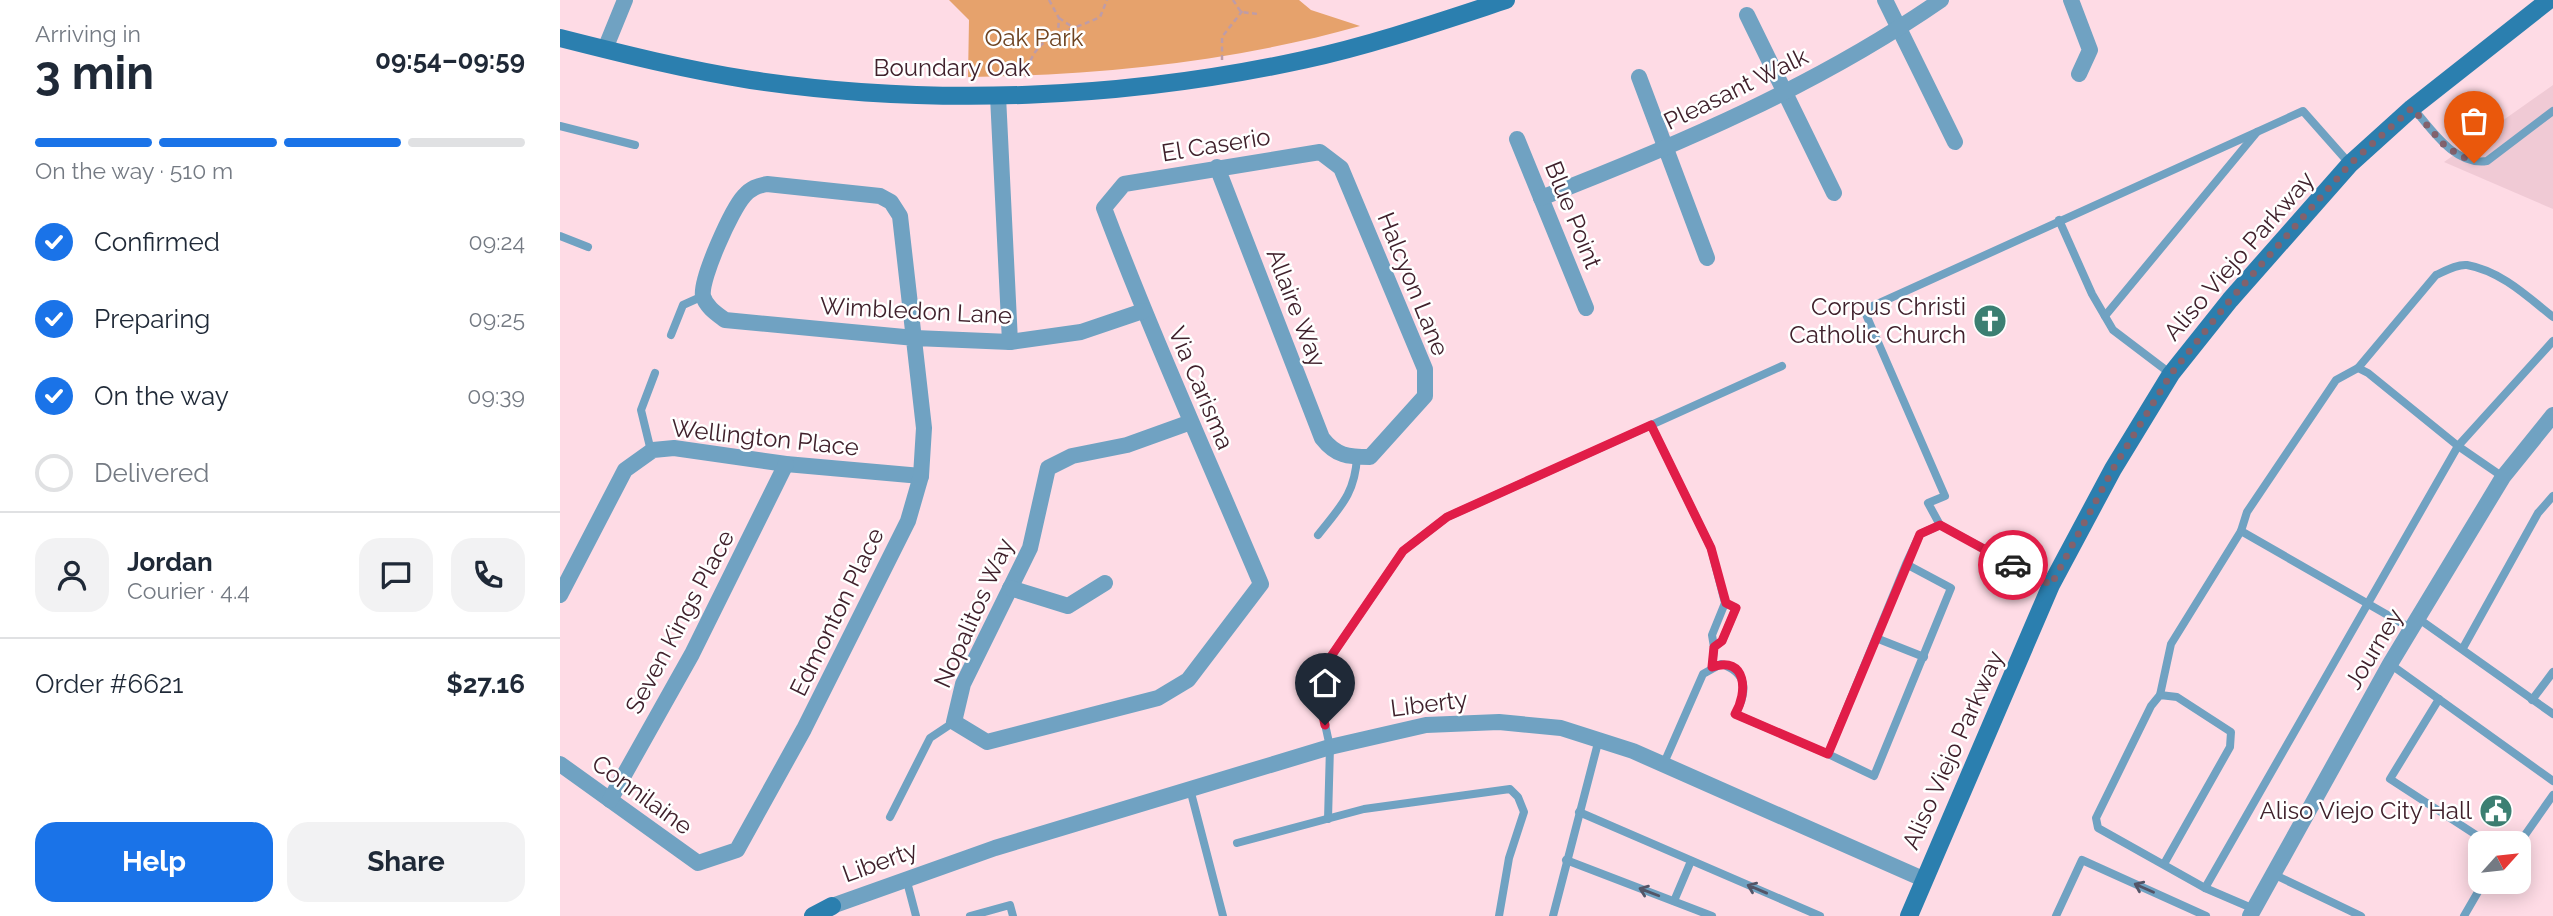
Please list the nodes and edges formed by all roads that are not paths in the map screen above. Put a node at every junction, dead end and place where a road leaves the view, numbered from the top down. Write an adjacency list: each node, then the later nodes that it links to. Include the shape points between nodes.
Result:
1 (625, 0): 10 (street)
2 (1506, 0): 14 (main road, Boundary Oak, via 1283,64 1171,84)
3 (1885, 0): 8 (street)
4 (1941, 0): 8 (street, Pleasant Walk)
5 (2071, 0): 11 (street, via 2091,50)
6 (2549, 0): 15 (main road, Aliso Viejo Parkway)
7 (1747, 15): 13 (street)
8 (1900, 29): 13 (street, Pleasant Walk); 20 (street)
9 (560, 38): 10 (main road, Boundary Oak)
10 (605, 49): 14 (main road, Boundary Oak, via 750,79 863,92)
11 (2079, 75)
12 (1639, 78): 22 (street)
13 (1786, 92): 22 (street, Pleasant Walk); 26 (street)
14 (998, 96): 41 (street)
15 (2412, 108): 16 (lane, via 2446,147 2474,163 2487,161); 23 (main road, Aliso Viejo Parkway)
16 (2553, 111)
17 (560, 126): 21 (lane)
18 (2259, 130): 23 (lane, via 2303,110); 29 (lane); 36 (lane)
19 (1517, 139): 27 (street, Blue Point)
20 (1955, 142)
21 (635, 145)
22 (1667, 149): 27 (street, Pleasant Walk); 32 (street)
23 (2350, 164): 45 (main road, Aliso Viejo Parkway)
24 (1217, 167): 25 (street, El Caserio, via 1320,152); 28 (street, El Caserio, via 1124,184); 51 (street, Allaire Way, via 1322,438 1331,449)
25 (1341, 168): 51 (street, Halcyon Lane, via 1425,369 1425,396 1370,457)
26 (1834, 193)
27 (1541, 198): 34 (street, Blue Point)
28 (1104, 208): 35 (street, Via Carisma)
29 (2059, 220): 36 (lane); 56 (lane, via 1864,310 1945,496 1928,503)
30 (560, 236): 31 (lane)
31 (588, 247)
32 (1707, 258)
33 (704, 296): 38 (lane, via 683,305); 39 (street, Wimbledon Lane, via 713,312 725,320); 39 (street, Edmonton Place, via 706,274 742,198 754,186 880,196 891,202 900,216)
34 (1586, 308)
35 (1143, 311): 41 (street, Wimbledon Lane, via 1081,332); 47 (street, Via Carisma)
36 (2105, 316): 45 (lane, via 2113,330)
37 (2553, 317): 43 (lane, via 2505,280 2466,265 2451,268 2436,275)
38 (670, 335)
39 (915, 338): 41 (street, Wimbledon Lane); 53 (street, Edmonton Place, via 924,428)
40 (2553, 341): 49 (lane)
41 (1010, 342)
42 (1782, 366): 48 (lane)
43 (2358, 368): 49 (lane); 57 (lane, via 2336,380 2247,512)
44 (655, 373): 50 (lane, via 641,410)
45 (2171, 374): 61 (main road, Aliso Viejo Parkway)
46 (2553, 415): 54 (street, Journey)
47 (1192, 422): 62 (street, Nopalitos Way, via 1127,445 1072,456 1048,468 1030,548); 80 (street, Via Carisma, via 1261,584 1188,680 1158,698)
48 (1651, 425): 64 (lane, via 1711,548); 81 (lane, via 1447,517 1403,551 1319,674)
49 (2458, 446): 54 (lane); 65 (lane)
50 (651, 451): 52 (street, Wellington Place, via 674,448); 63 (street, Wellington Place, via 625,470)
51 (1350, 457): 58 (lane, via 1356,480)
52 (786, 464): 53 (street, Wellington Place); 88 (street, Seven Kings Place, via 692,654)
53 (921, 476): 97 (street, Edmonton Place, via 908,521 804,729 737,850)
54 (2503, 477): 66 (street, Journey)
55 (2553, 496): 69 (lane, via 2538,513)
56 (1940, 525): 59 (lane, via 1920,534); 61 (lane)
57 (2241, 531): 65 (lane); 74 (lane, via 2171,644)
58 (1318, 535)
59 (1906, 564): 67 (lane); 70 (lane, via 1951,588)
60 (1105, 583): 62 (street, via 1068,606)
61 (2051, 585): 101 (main road, Aliso Viejo Parkway)
62 (1010, 588): 78 (street, Nopalitos Way, via 963,684)
63 (560, 594)
64 (1726, 603): 68 (lane, via 1712,635); 68 (lane, via 1736,608 1722,641)
65 (2369, 603): 66 (lane); 102 (lane)
66 (2415, 624): 69 (lane); 71 (street, Journey)
67 (1876, 638): 70 (lane); 82 (lane)
68 (1714, 647): 72 (lane)
69 (2463, 648): 76 (lane)
70 (1924, 657): 82 (lane, via 1874,776)
71 (2390, 664): 75 (lane); 99 (street, Journey)
72 (1712, 667): 82 (lane, via 1734,668 1743,679 1745,691 1735,714); 83 (lane, via 1703,674)
73 (2553, 672): 76 (lane)
74 (2160, 695): 98 (lane, via 2096,818 2098,828); 98 (lane, via 2177,697 2231,732 2230,747)
75 (2439, 699): 85 (lane); 92 (lane, via 2390,779)
76 (2532, 700): 77 (lane)
77 (2553, 714)
78 (954, 722): 80 (street, Nopalitos Way); 90 (lane, via 930,738)
79 (1599, 738): 81 (street, Liberty, via 1561,728 1499,722 1426,725); 83 (street, Liberty); 89 (lane)
80 (987, 742)
81 (1329, 747): 86 (street, Liberty); 91 (lane)
82 (1828, 754)
83 (1664, 763): 101 (street, Liberty)
84 (560, 764): 88 (street, Connilaine)
85 (2553, 781)
86 (1190, 789): 100 (street, Liberty); 111 (lane)
87 (2553, 795): 93 (lane)
88 (610, 800): 97 (street, Connilaine)
89 (1578, 812): 95 (lane); 96 (lane)
90 (890, 817)
91 (1328, 819): 94 (lane); 112 (lane, via 1364,809 1510,789 1524,812 1509,858)
92 (2470, 831)
93 (2528, 831)
94 (1237, 843)
95 (1566, 860): 104 (lane, one-way to 95); 113 (lane)
96 (1691, 861): 104 (lane); 115 (lane, one-way to 96)
97 (698, 863)
98 (2164, 864): 102 (lane)
99 (2273, 874): 106 (street, Journey); 119 (lane)
100 (906, 878): 105 (street, Liberty); 108 (lane)
101 (1923, 879): 116 (main road, Aliso Viejo Parkway)
102 (2205, 888): 106 (lane)
103 (2477, 894): 120 (lane)
104 (1674, 901): 114 (lane)
105 (832, 906): 107 (main road, Liberty)
106 (2252, 912)
107 (813, 916)
108 (916, 916)
109 (970, 916): 110 (lane, via 1010,905)
110 (1013, 916)
111 (1223, 916)
112 (1499, 916)
113 (1553, 916)
114 (1712, 916)
115 (1820, 916)
116 (1909, 916)
117 (2056, 916): 118 (lane, one-way to 117, via 2082,860)
118 (2206, 916)
119 (2361, 916)
120 (2464, 916)

